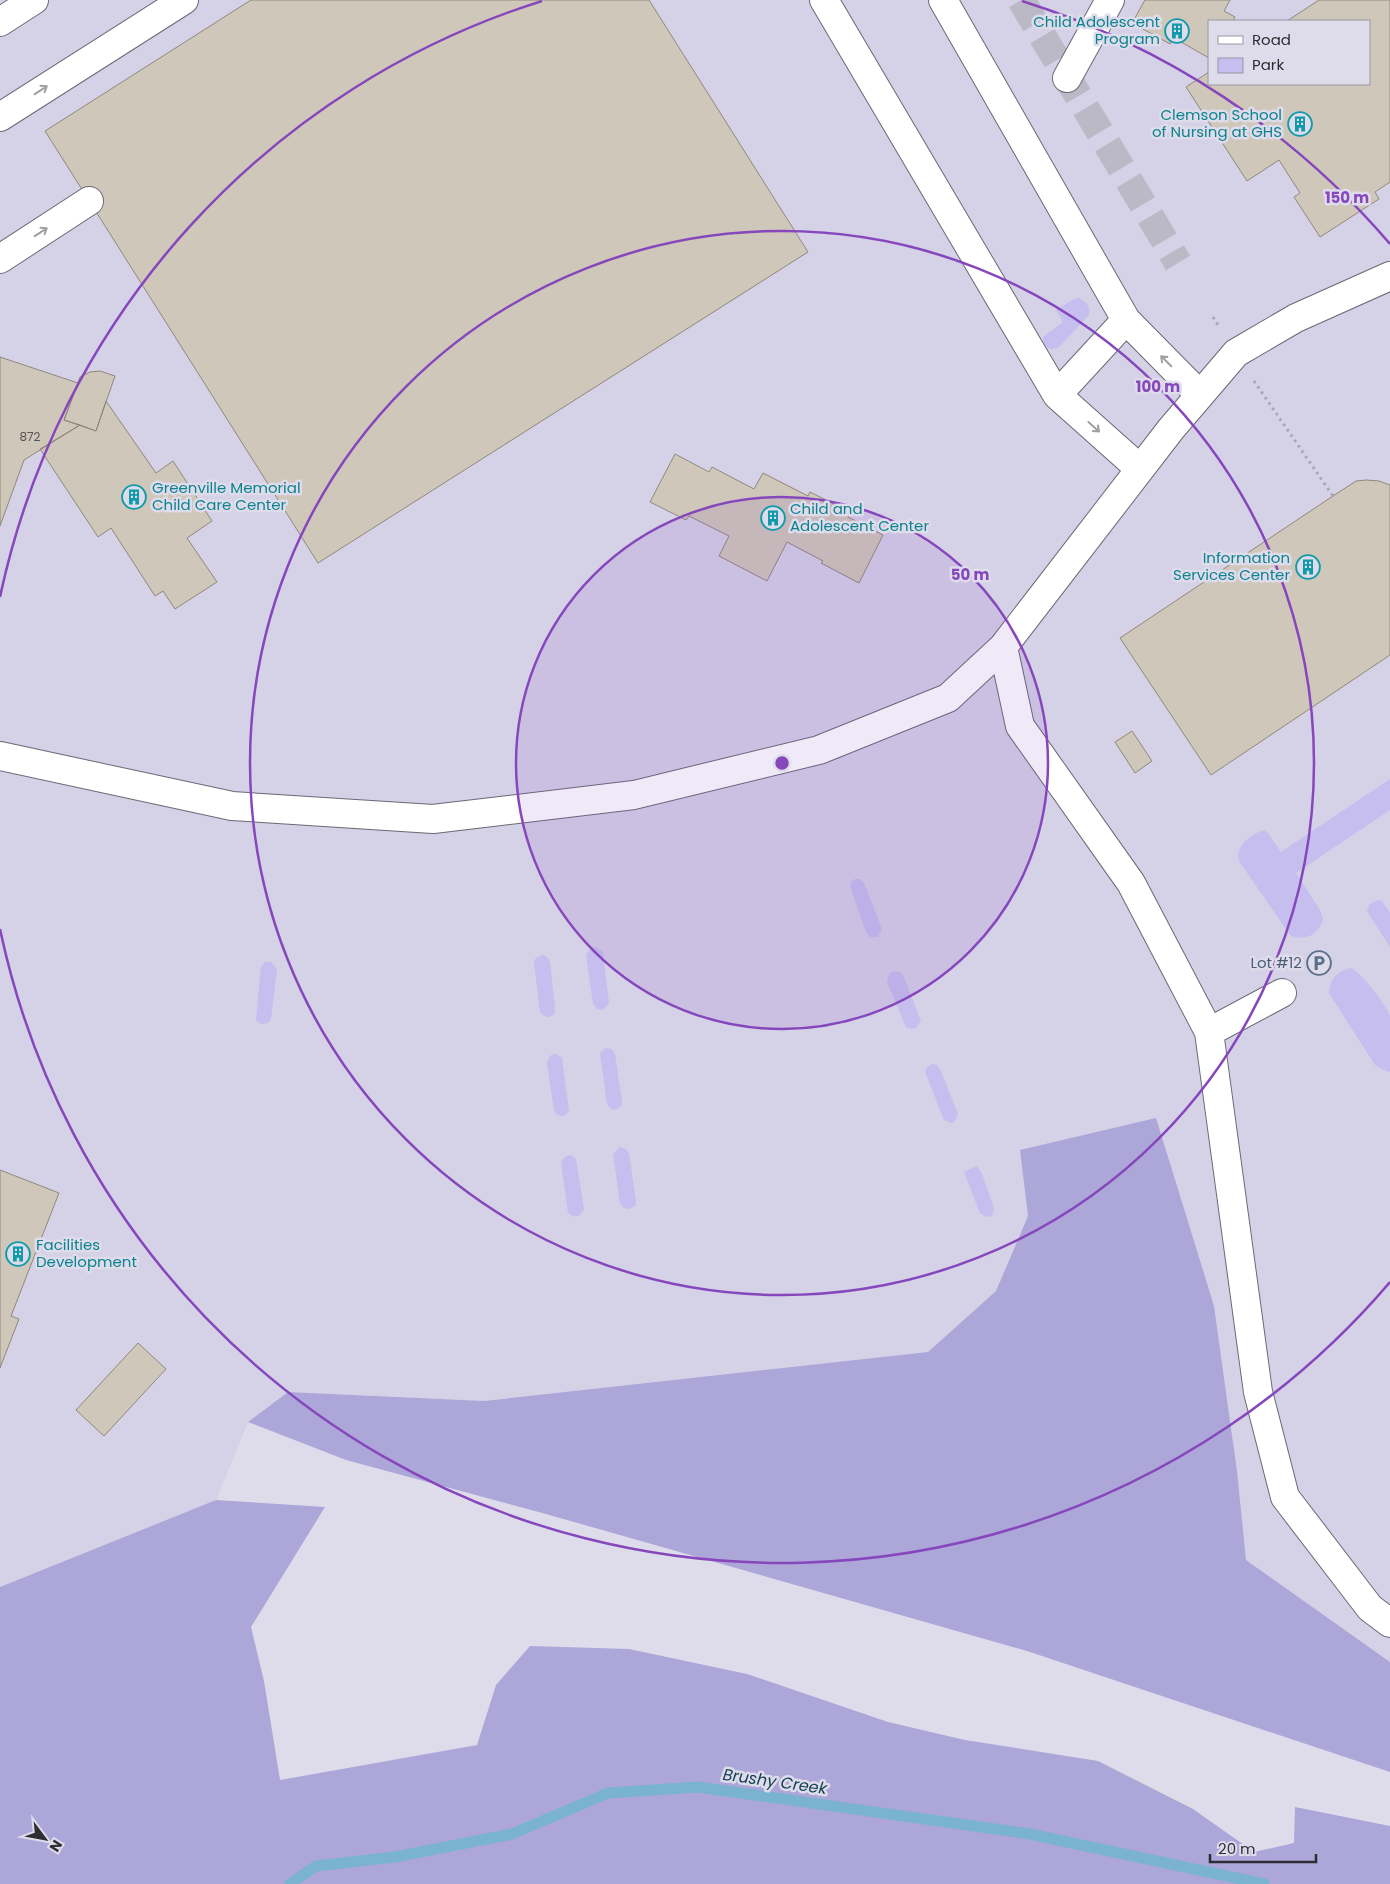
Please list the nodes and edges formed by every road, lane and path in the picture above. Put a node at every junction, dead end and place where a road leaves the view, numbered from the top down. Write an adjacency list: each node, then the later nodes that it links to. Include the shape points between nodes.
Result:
1 (34, 0): 6 (street)
2 (184, 0): 8 (street, one-way to 2)
3 (824, 0): 15 (street)
4 (943, 0): 13 (street)
5 (1110, 0): 7 (street)
6 (0, 22)
7 (1067, 78)
8 (0, 117)
9 (89, 201): 10 (street, one-way to 9)
10 (0, 259)
11 (1390, 276): 14 (street, via 1296,318)
12 (1212, 317): 14 (path)
13 (1126, 320): 15 (street); 16 (street, one-way to 13)
14 (1236, 353): 16 (street); 18 (path)
15 (1057, 395): 17 (street, one-way to 17)
16 (1200, 395): 17 (street)
17 (1140, 469): 19 (street)
18 (1333, 496)
19 (1004, 647): 20 (street, via 948,698 819,750 634,795 433,819 232,806); 22 (street, via 1020,726 1131,883)
20 (0, 756)
21 (1282, 993): 22 (street)
22 (1210, 1032): 23 (street, via 1258,1392 1284,1497 1370,1608)
23 (1390, 1623)

